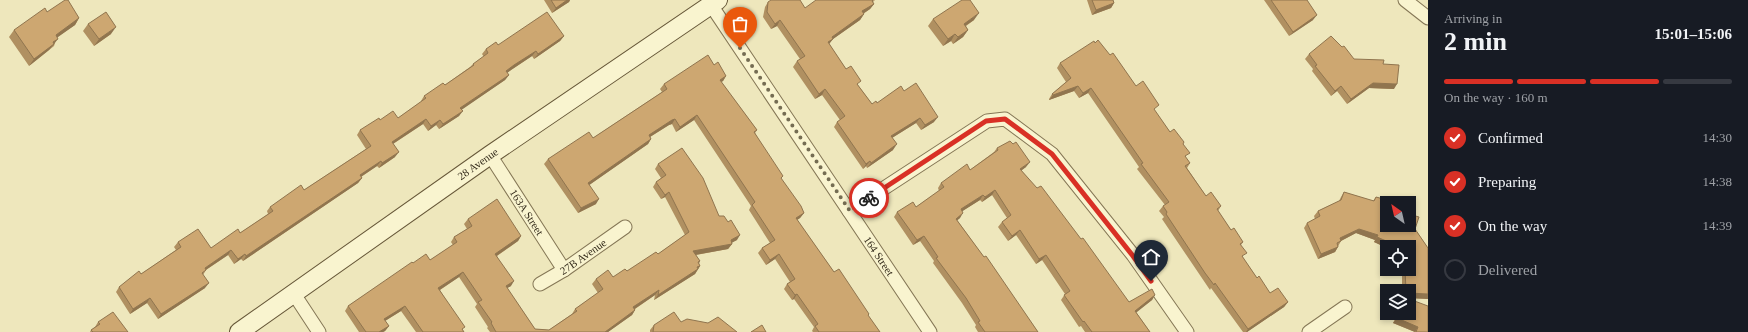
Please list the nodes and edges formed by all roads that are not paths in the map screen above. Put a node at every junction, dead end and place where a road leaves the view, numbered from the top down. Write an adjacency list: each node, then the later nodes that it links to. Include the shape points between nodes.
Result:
1 (1404, 0): 3 (street)
2 (712, 2): 4 (street, 28 Avenue); 5 (street, 164 Street)
3 (1428, 18)
4 (490, 155): 7 (street, 163A Street); 9 (street, 28 Avenue)
5 (850, 211): 13 (street, 164 Street); 14 (street, via 986,121 1005,119 1052,154 1133,256)
6 (625, 226): 7 (street, 27B Avenue)
7 (564, 270): 8 (street, 27B Avenue)
8 (540, 284)
9 (294, 294): 11 (street, 28 Avenue); 12 (street)
10 (1345, 307): 15 (street)
11 (239, 332)
12 (319, 332)
13 (930, 332)
14 (1187, 332)
15 (1309, 332)

